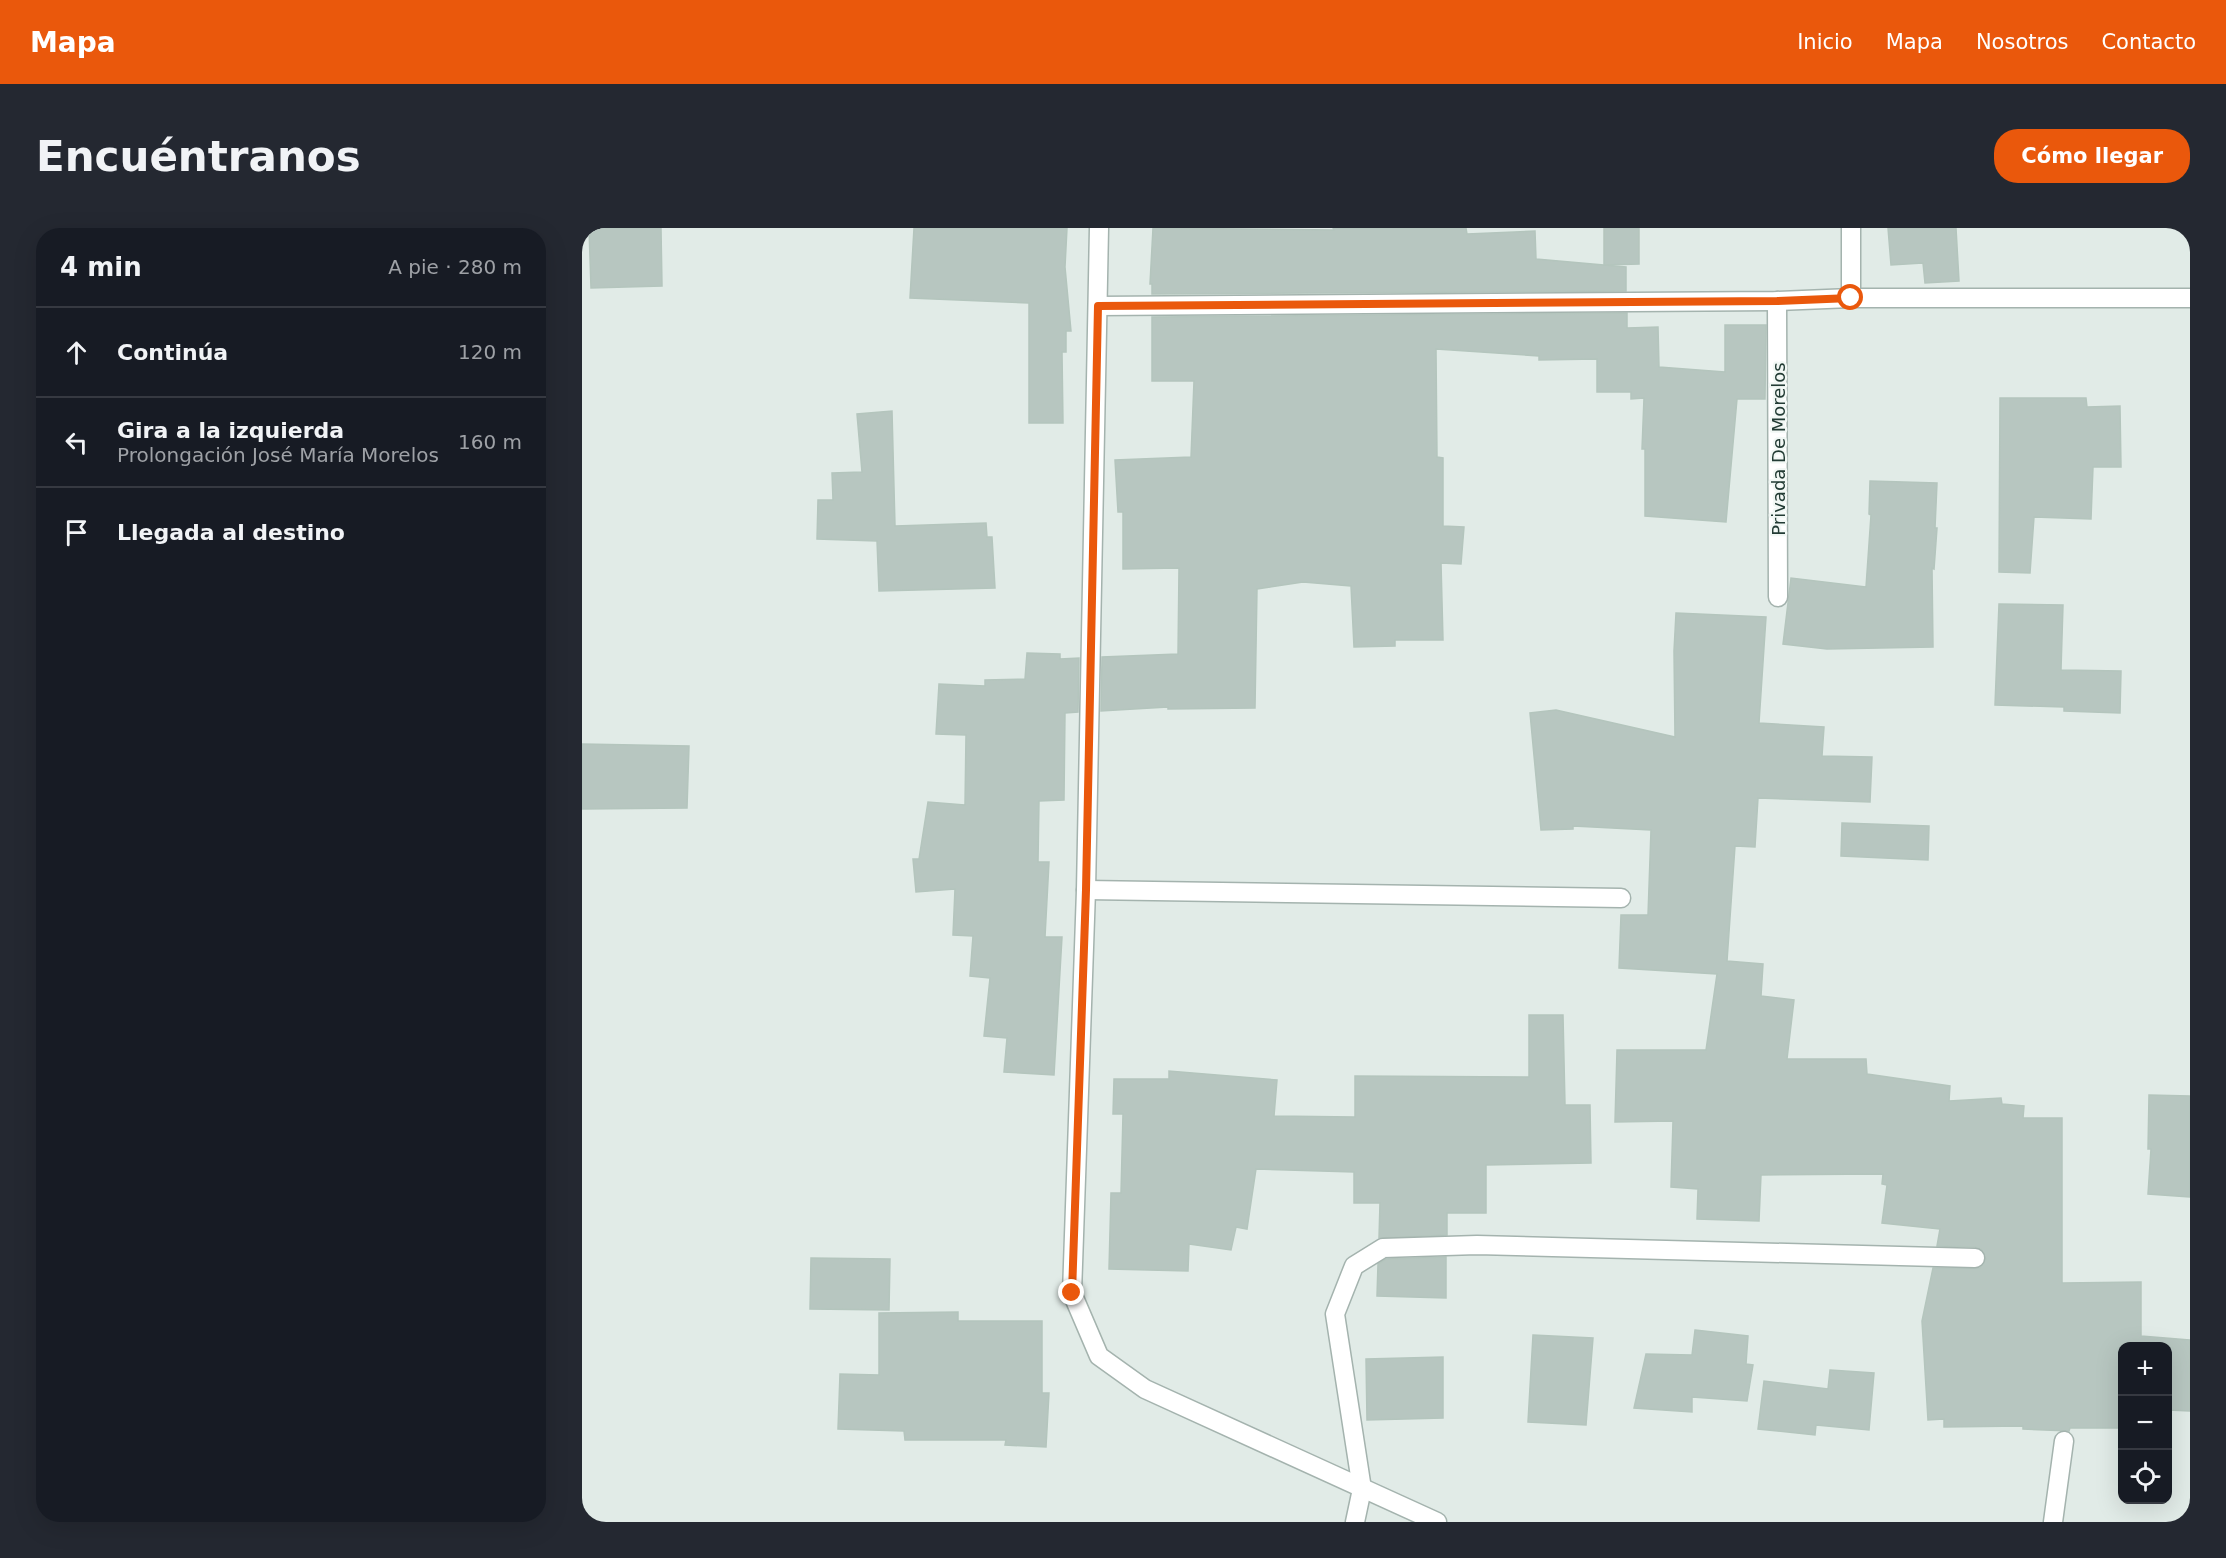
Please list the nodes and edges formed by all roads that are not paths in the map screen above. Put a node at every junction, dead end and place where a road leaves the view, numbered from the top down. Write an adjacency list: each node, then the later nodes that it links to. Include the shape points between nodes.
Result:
1 (1099, 228): 6 (street)
2 (1851, 228): 3 (street)
3 (1851, 298): 4 (street); 5 (street)
4 (2190, 298)
5 (1777, 301): 6 (street); 7 (street, Privada De Morelos)
6 (1098, 306): 8 (street)
7 (1778, 597)
8 (1086, 890): 9 (street); 12 (street, via 1072,1293 1099,1356 1145,1389)
9 (1621, 898)
10 (1975, 1258): 12 (street, via 1477,1245 1383,1248 1354,1266 1335,1314)
11 (2064, 1441): 15 (street)
12 (1362, 1489): 13 (street); 14 (street)
13 (1355, 1522)
14 (1437, 1522)
15 (2052, 1522)

